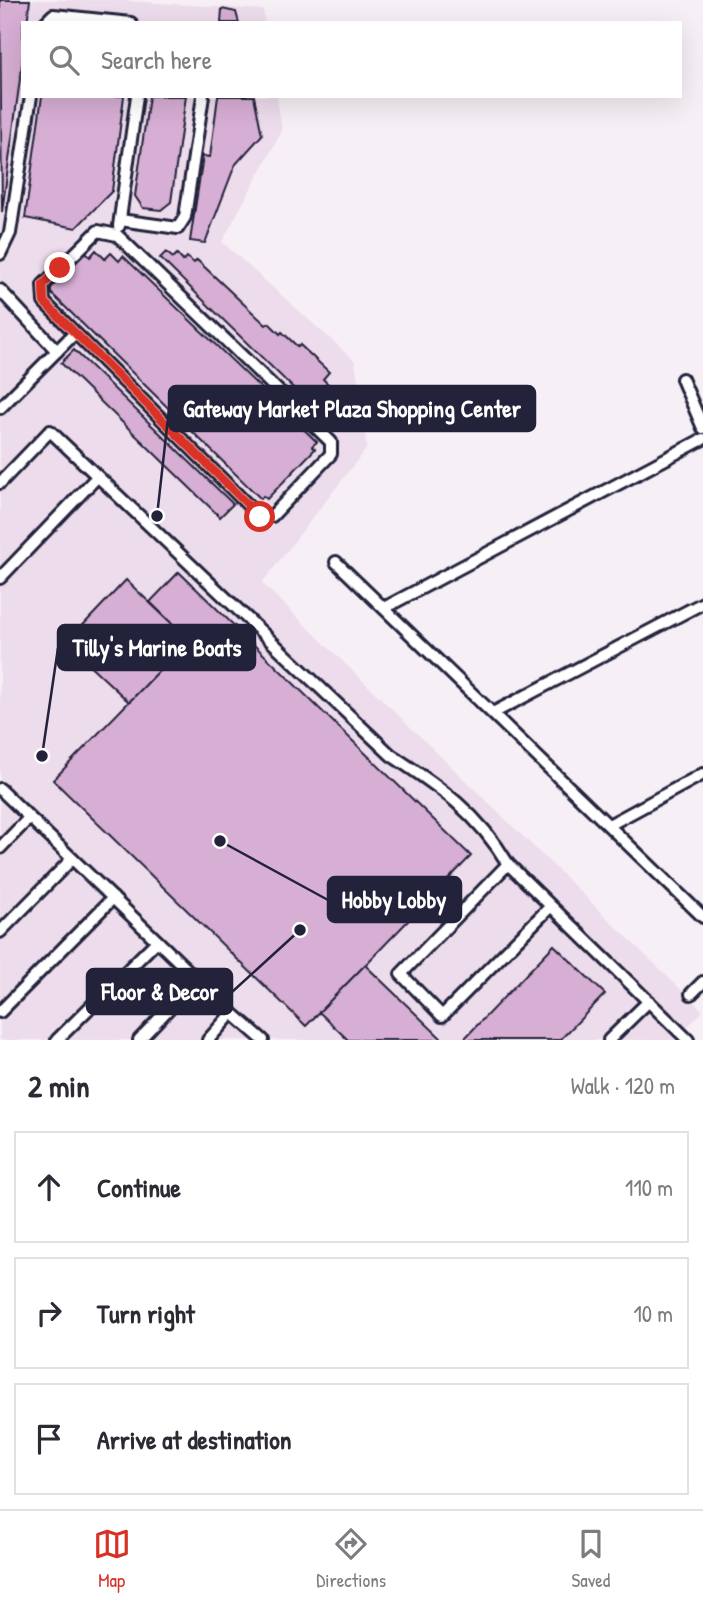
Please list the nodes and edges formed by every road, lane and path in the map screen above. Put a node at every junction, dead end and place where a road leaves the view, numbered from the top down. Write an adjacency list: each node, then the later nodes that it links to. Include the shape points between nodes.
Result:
1 (48, 21): 2 (lane, via 52,15)
2 (111, 21)
3 (31, 98): 8 (lane, via 10,233)
4 (138, 98): 6 (lane)
5 (203, 98): 6 (lane, via 185,217 178,228)
6 (120, 220): 7 (lane)
7 (117, 235): 10 (lane, via 98,231 43,285 44,302); 10 (lane, via 331,442 331,454 272,516 260,517)
8 (0, 254)
9 (0, 290): 11 (lane)
10 (74, 334): 11 (lane)
11 (57, 351): 13 (lane)
12 (682, 379): 14 (lane)
13 (0, 408)
14 (703, 428)
15 (703, 439): 21 (lane)
16 (97, 477): 17 (lane, via 50,431); 19 (lane); 29 (lane, via 391,755 447,791 492,837)
17 (0, 482)
18 (336, 562): 21 (lane)
19 (0, 578)
20 (703, 603): 22 (lane)
21 (384, 608): 22 (lane)
22 (493, 713): 26 (lane)
23 (703, 774): 26 (lane)
24 (0, 789): 25 (lane)
25 (29, 818): 27 (lane); 28 (lane)
26 (609, 825): 32 (lane)
27 (0, 848)
28 (72, 859): 30 (lane); 33 (lane)
29 (508, 864): 31 (lane); 31 (lane, via 401,974 442,1016)
30 (113, 898): 34 (lane); 39 (lane)
31 (550, 907): 38 (lane)
32 (703, 917)
33 (0, 932)
34 (157, 941): 35 (lane); 41 (lane)
35 (197, 979): 40 (lane); 42 (lane)
36 (703, 982): 37 (lane)
37 (691, 994)
38 (649, 1001): 45 (lane); 46 (lane)
39 (0, 1012)
40 (232, 1013): 43 (lane); 44 (lane)
41 (57, 1040)
42 (139, 1040)
43 (208, 1040)
44 (263, 1040)
45 (610, 1040)
46 (688, 1040)

